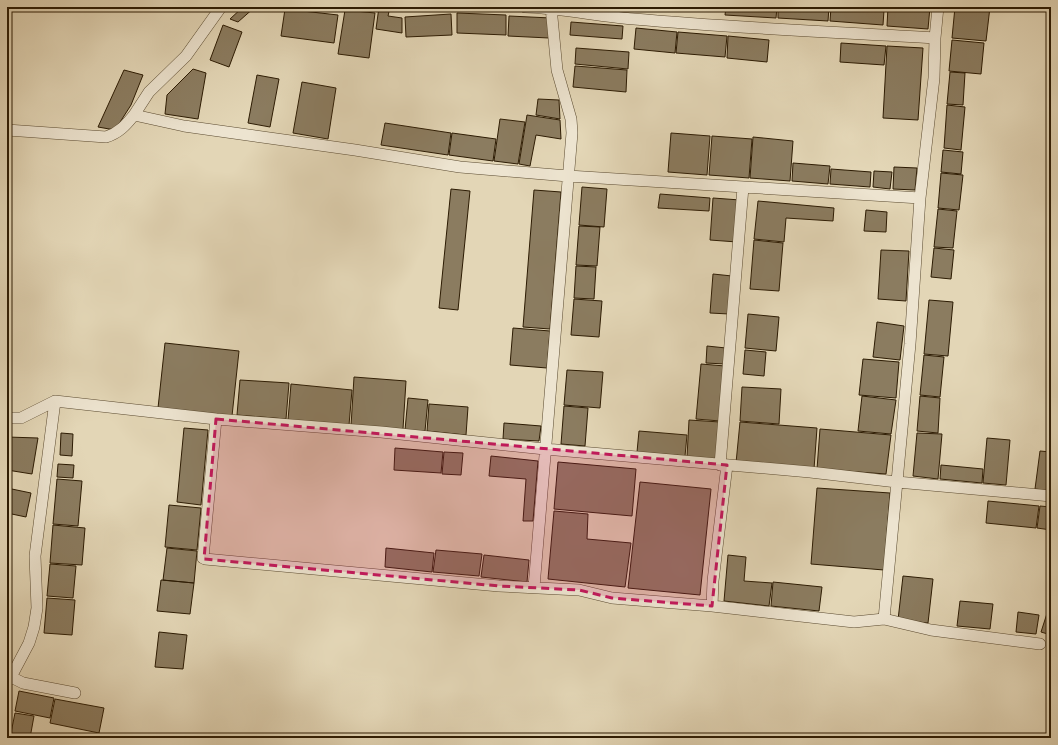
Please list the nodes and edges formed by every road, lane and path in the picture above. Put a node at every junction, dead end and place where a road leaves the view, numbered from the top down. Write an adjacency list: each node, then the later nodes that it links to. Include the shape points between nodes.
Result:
1 (221, 7): 6 (street, via 186,56 150,92)
2 (525, 7): 3 (street)
3 (551, 7): 5 (street, via 633,19); 8 (street, via 557,70 571,119)
4 (938, 7): 5 (street)
5 (935, 38): 10 (street, via 934,78)
6 (134, 115): 7 (street, via 124,128 106,137); 8 (street, via 184,126 460,167)
7 (7, 130)
8 (568, 176): 9 (street); 14 (street)
9 (743, 187): 10 (street); 15 (street)
10 (920, 198): 16 (street)
11 (55, 401): 12 (street, via 21,418); 13 (street); 22 (street, via 35,556 37,608 28,643)
12 (7, 418)
13 (216, 418): 14 (street); 18 (street, via 204,559)
14 (545, 449): 15 (street); 18 (street)
15 (723, 465): 16 (street); 19 (street)
16 (897, 482): 17 (street); 20 (street)
17 (1051, 496)
18 (534, 588): 19 (street, via 579,590 612,598)
19 (712, 606): 20 (street, via 854,622)
20 (884, 619): 21 (street, via 931,630)
21 (1040, 644)
22 (9, 679): 23 (street)
23 (75, 693)

